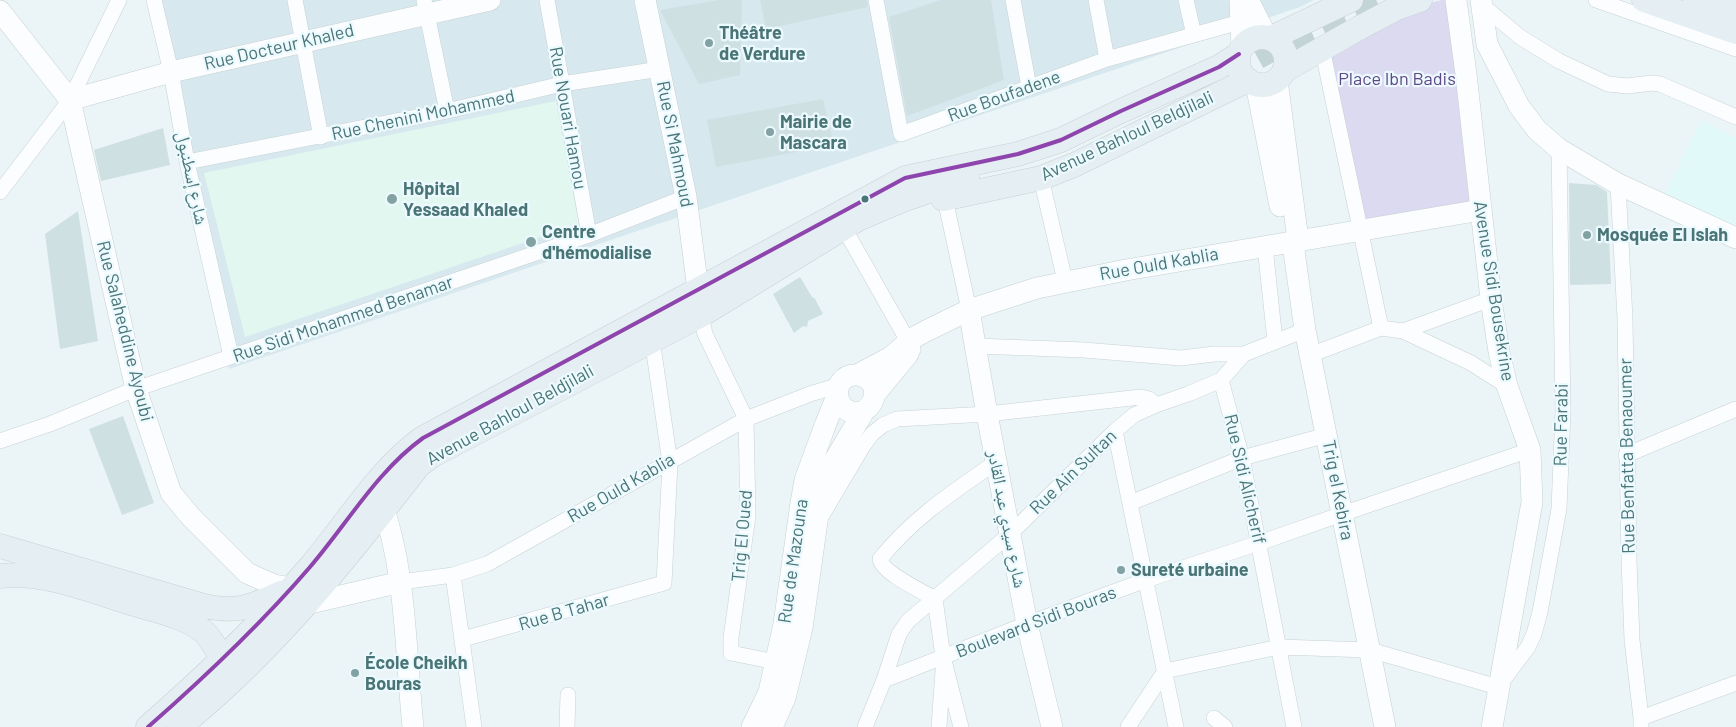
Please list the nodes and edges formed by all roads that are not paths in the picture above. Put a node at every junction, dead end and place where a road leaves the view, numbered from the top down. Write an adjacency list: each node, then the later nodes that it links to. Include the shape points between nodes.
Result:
1 (119, 0): 40 (street)
2 (154, 0): 35 (street, شارع إسطنبول)
3 (295, 0): 28 (street)
4 (490, 0): 20 (street, Rue Docteur Khaled)
5 (547, 0): 38 (street, Rue Nouari Hamou)
6 (645, 0): 34 (street, Rue Si Mahmoud)
7 (878, 0): 39 (street, Rue Boufadene, via 901,134)
8 (1013, 0): 39 (street)
9 (1096, 0): 33 (street)
10 (1186, 0): 26 (street)
11 (1240, 0): 24 (street)
12 (1248, 0): 27 (street)
13 (1351, 0): 27 (main road)
14 (1420, 0): 30 (main road)
15 (1456, 0): 23 (street, Avenue Sidi Bousekrine)
16 (1596, 0): 31 (street)
17 (1644, 0): 25 (main road)
18 (1695, 0): 22 (main road)
19 (1481, 2): 29 (street); 42 (street, via 1520,37 1559,61 1608,84 1660,84)
20 (425, 7): 28 (street, Rue Docteur Khaled); 41 (street)
21 (0, 11): 40 (street)
22 (1736, 13)
23 (1459, 21): 29 (street); 36 (street, Avenue Sidi Bousekrine)
24 (1240, 22): 26 (street, Rue Boufadene); 32 (street)
25 (1736, 32)
26 (1194, 35): 33 (street, Rue Boufadene)
27 (1269, 37): 32 (main road, via 1253,38); 37 (main road, via 1283,48 1287,62)
28 (304, 41): 35 (street, Rue Docteur Khaled); 43 (street)
29 (1487, 44): 36 (street, via 1476,53); 44 (street, via 1520,106 1537,130)
30 (1322, 48): 37 (main road); 54 (street)
31 (1736, 49)
32 (1241, 51): 37 (main road, via 1240,68); 52 (main road, Avenue Bahloul Beldjilali, via 1219,67 1061,140 1018,154 905,178)
33 (1107, 59): 39 (street, Rue Boufadene)
34 (660, 69): 38 (street, Rue Chenini Mohammed); 49 (street, Rue Si Mahmoud)
35 (171, 72): 40 (street, Rue Docteur Khaled); 45 (street, شارع إسطنبول)
36 (1466, 74): 51 (street, Avenue Sidi Bousekrine)
37 (1254, 80): 46 (main road, Avenue Bahloul Beldjilali); 52 (main road, Avenue Bahloul Beldjilali, via 1052,160 974,176); 56 (street); 56 (street)
38 (562, 84): 41 (street, Rue Chenini Mohammed); 53 (street, Rue Nouari Hamou)
39 (1029, 88)
40 (70, 100): 48 (street); 78 (street, Rue Salaheddine Ayoubi)
41 (447, 111): 43 (street, Rue Chenini Mohammed)
42 (1736, 116)
43 (321, 136): 45 (street, Rue Chenini Mohammed)
44 (1559, 149): 47 (street); 108 (street, Rue Farabi, via 1563,411 1559,509 1534,634)
45 (187, 162): 73 (street, شارع إسطنبول)
46 (1041, 178): 50 (main road, Avenue Bahloul Beldjilali); 58 (street)
47 (1618, 184): 55 (street); 88 (street, Rue Benfatta Benaoumer, via 1625,319)
48 (0, 192)
49 (686, 197): 53 (street, Rue Sidi Mohammed Benamar); 59 (street, Rue Si Mahmoud)
50 (945, 199): 52 (main road, Avenue Bahloul Beldjilali); 62 (street)
51 (1481, 215): 54 (street, Rue Ould Kablia); 60 (street, Avenue Sidi Bousekrine)
52 (854, 216): 59 (main road, Avenue Bahloul Beldjilali); 61 (main road, Avenue Bahloul Beldjilali); 68 (street)
53 (589, 235): 73 (street, Rue Sidi Mohammed Benamar)
54 (1361, 236): 56 (street, Rue Ould Kablia); 63 (street)
55 (1736, 238)
56 (1293, 244): 57 (street, Rue Ould Kablia); 58 (street, Rue Ould Kablia); 64 (street, Trig el Kebira)
57 (1266, 256): 62 (street, Rue Ould Kablia, via 1059,293); 67 (street)
58 (1066, 281): 62 (street, Rue Ould Kablia, via 1037,288)
59 (699, 290): 61 (street, Rue Si Mahmoud); 92 (main road, Avenue Bahloul Beldjilali, via 423,438 409,447)
60 (1492, 299): 65 (street); 70 (street, Avenue Sidi Bousekrine)
61 (701, 315): 66 (main road, Avenue Bahloul Beldjilali); 83 (street, via 705,334)
62 (970, 316): 68 (street, Rue Ould Kablia, via 925,342); 69 (street, شارع سيدي عبد القادر)
63 (1381, 328): 65 (street); 72 (street)
64 (1305, 330): 67 (street, Rue Ain Sultan); 72 (street, Trig el Kebira)
65 (1403, 331): 74 (street)
66 (652, 339): 90 (street); 94 (main road, Avenue Bahloul Beldjilali, via 433,455 420,465)
67 (1275, 341): 71 (street, Rue Ain Sultan)
68 (910, 346): 76 (street, Rue Ould Kablia); 79 (street, Rue Ould Kablia)
69 (976, 346): 71 (street, via 1181,358); 82 (street, شارع سيدي عبد القادر)
70 (1500, 352): 74 (street); 77 (street, Avenue Sidi Bousekrine)
71 (1244, 354): 75 (street, Rue Ain Sultan)
72 (1310, 355): 85 (street, Trig el Kebira)
73 (231, 356): 78 (street, Rue Sidi Mohammed Benamar)
74 (1470, 363): 77 (street)
75 (1221, 380): 80 (street, Rue Ain Sultan); 89 (street, Rue Sidi Alicherif)
76 (845, 385): 79 (street, via 864,376 874,387); 79 (street, via 842,406 847,410 858,412); 83 (street, Rue Ould Kablia); 113 (street, Rue de Mazouna, via 826,423 805,480)
77 (1507, 386): 87 (street, Avenue Sidi Bousekrine)
78 (136, 389): 86 (street, Rue Sidi Mohammed Benamar); 104 (street, Rue Salaheddine Ayoubi, via 171,493 246,573)
79 (870, 402): 96 (street, Rue de Mazouna, via 826,476)
80 (1156, 404): 82 (street, via 1141,397); 84 (street, Rue Ain Sultan, via 1134,415)
81 (1736, 409): 88 (street)
82 (987, 414): 91 (street, شارع سيدي عبد القادر); 96 (street, via 897,419 884,425 862,446)
83 (746, 418): 90 (street, Rue Ould Kablia); 113 (street, Trig El Oued, via 748,516 731,653)
84 (1115, 431): 93 (street); 97 (street, Rue Ain Sultan)
85 (1327, 436): 89 (street); 95 (street, Trig el Kebira)
86 (0, 441)
87 (1530, 450): 95 (street, Boulevard Sidi Bouras); 108 (street, Avenue Sidi Bousekrine, via 1532,502)
88 (1626, 455): 120 (street, Rue Benfatta Benaoumer, via 1632,640)
89 (1242, 458): 93 (street); 98 (street, Rue Sidi Alicherif)
90 (670, 460): 100 (street, Rue Ould Kablia, via 487,564); 107 (street, Rue B Tahar, via 664,583)
91 (996, 462): 97 (street, شارع سيدي عبد القادر); 105 (street, via 933,506 880,559 888,571)
92 (376, 484): 94 (street); 104 (main road, Avenue Bahloul Beldjilali)
93 (1130, 503): 102 (street)
94 (384, 510): 103 (street); 104 (main road, Avenue Bahloul Beldjilali)
95 (1342, 514): 98 (street, Boulevard Sidi Bouras); 110 (street, Trig el Kebira)
96 (817, 525): 127 (street, Rue de Mazouna, via 802,628 785,698)
97 (1010, 534): 105 (street, Rue Ain Sultan); 106 (street, شارع سيدي عبد القادر)
98 (1259, 544): 102 (street, Boulevard Sidi Bouras); 109 (street, Rue Sidi Alicherif)
99 (0, 546): 104 (main road, via 225,610)
100 (453, 575): 103 (street, Rue Ould Kablia); 107 (street)
101 (0, 576): 112 (main road, via 60,581 149,608 202,631)
102 (1146, 580): 106 (street, Boulevard Sidi Bouras); 115 (street)
103 (401, 582): 104 (street); 123 (street)
104 (299, 596): 112 (main road, Avenue Bahloul Beldjilali); 114 (main road, Avenue Bahloul Beldjilali)
105 (936, 599): 111 (street); 116 (street, Rue Ain Sultan, via 908,621 899,634)
106 (1027, 624): 111 (street, Boulevard Sidi Bouras); 131 (street, شارع سيدي عبد القادر)
107 (463, 639): 124 (street)
108 (1517, 646): 118 (street, Avenue Sidi Bousekrine)
109 (1279, 647): 110 (street); 115 (street); 134 (street, Rue Sidi Alicherif)
110 (1370, 650): 118 (street); 135 (street, Trig el Kebira)
111 (944, 656): 116 (street, Boulevard Sidi Bouras); 129 (street); 130 (street)
112 (222, 660): 114 (main road); 121 (main road, Avenue Bahloul Beldjilali)
113 (776, 662): 126 (street, Rue de Mazouna, via 768,692)
114 (242, 671): 122 (main road, Avenue Bahloul Beldjilali)
115 (1165, 671): 132 (street); 133 (street)
116 (884, 680): 128 (street, Rue Ain Sultan)
117 (1736, 683): 120 (street)
118 (1498, 687): 136 (street, Avenue Sidi Bousekrine)
119 (568, 695): 125 (street)
120 (1641, 722)
121 (148, 727)
122 (179, 727)
123 (414, 727)
124 (474, 727)
125 (567, 727)
126 (752, 727)
127 (772, 727)
128 (865, 727)
129 (939, 727)
130 (961, 727)
131 (1052, 727)
132 (1128, 727)
133 (1176, 727)
134 (1294, 727)
135 (1385, 727)
136 (1492, 727)

